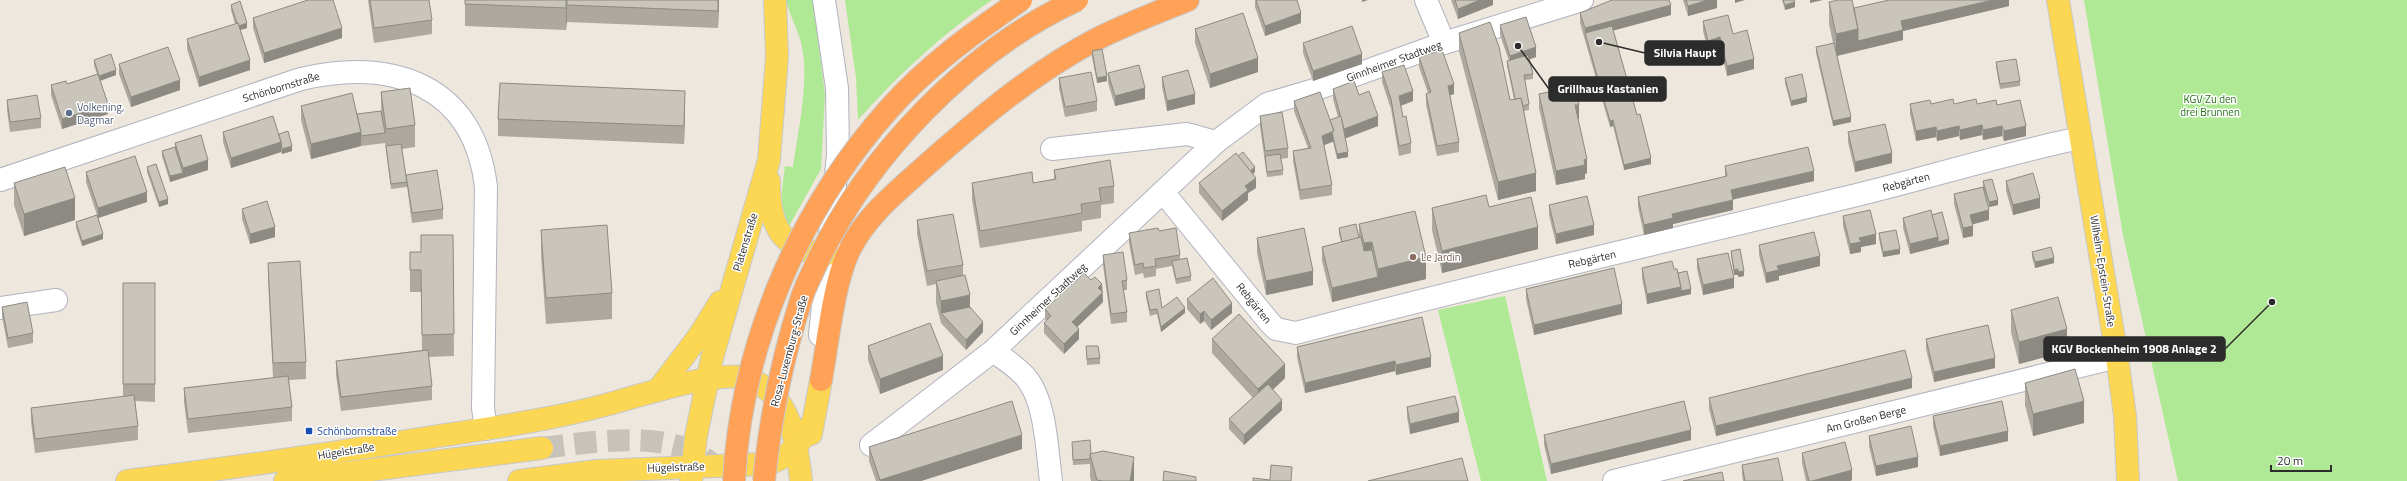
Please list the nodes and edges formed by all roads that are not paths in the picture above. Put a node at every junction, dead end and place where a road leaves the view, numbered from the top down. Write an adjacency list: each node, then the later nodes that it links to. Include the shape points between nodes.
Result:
1 (775, 0): 15 (main road, Platenstraße, via 777,56)
2 (824, 0): 19 (street, via 837,88 838,155)
3 (1021, 0): 37 (highway, bridge, via 973,33 930,69 889,109 827,192 795,248 760,337 748,384 737,446)
4 (1077, 0): 38 (highway, Rosa-Luxemburg-Straße, bridge, via 1034,24 983,60 947,90 882,159 851,201 824,248 801,300 777,390 768,437)
5 (1188, 0): 18 (highway, via 1096,40 1019,88 967,129 894,195 863,228)
6 (1426, 0): 10 (street)
7 (1582, 0): 10 (street, Ginnheimer Stadtweg)
8 (2048, 0): 11 (main road, Wilhelm-Epstein-Straße)
9 (2058, 0): 11 (main road, Wilhelm-Epstein-Straße)
10 (1444, 43): 13 (street, Ginnheimer Stadtweg, via 1311,91 1267,104)
11 (2074, 109): 12 (main road, Wilhelm-Epstein-Straße)
12 (2080, 138): 17 (street, Rebgärten, via 1840,199 1448,293 1296,333 1276,329 1270,323); 24 (main road, Wilhelm-Epstein-Straße)
13 (1216, 142): 14 (street, via 1187,134); 17 (street, Ginnheimer Stadtweg)
14 (1052, 149)
15 (769, 160): 19 (main road, via 769,196 774,225 782,236 796,246 812,253); 20 (main road, Platenstraße)
16 (0, 180): 29 (street, Schönbornstraße, via 320,75 372,72 408,80 426,88 443,100 463,120 479,151 484,171 486,187 483,408)
17 (1163, 192): 23 (street, Ginnheimer Stadtweg)
18 (850, 248): 19 (highway); 26 (highway, via 837,290)
19 (828, 254): 26 (street, via 821,321)
20 (736, 275): 25 (main road, Platenstraße); 27 (main road, via 699,336)
21 (56, 300): 22 (street)
22 (0, 308)
23 (993, 351): 30 (street, Ginnheimer Stadtweg); 40 (street, via 1027,378 1035,394 1045,432)
24 (2118, 358): 41 (street, Am Großen Berge); 42 (main road, Wilhelm-Epstein-Straße, via 2125,416)
25 (706, 380): 27 (main road, Hügelstraße); 31 (main road, Hügelstraße, via 737,377 766,387 780,401 788,415); 33 (main road, Platenstraße)
26 (821, 380): 28 (main road)
27 (658, 390): 29 (main road, Hügelstraße, via 573,414)
28 (813, 421): 31 (main road, Hügelstraße); 39 (main road)
29 (486, 429): 34 (main road, Hügelstraße, via 315,456)
30 (871, 445)
31 (796, 446): 33 (main road, Hügelstraße, via 777,462); 39 (main road, Hügelstraße)
32 (542, 448): 35 (main road)
33 (692, 473): 36 (main road, Hügelstraße, via 598,471)
34 (127, 481)
35 (285, 481)
36 (519, 481)
37 (734, 481)
38 (764, 481)
39 (802, 481)
40 (1051, 481)
41 (1614, 481)
42 (2128, 481)

